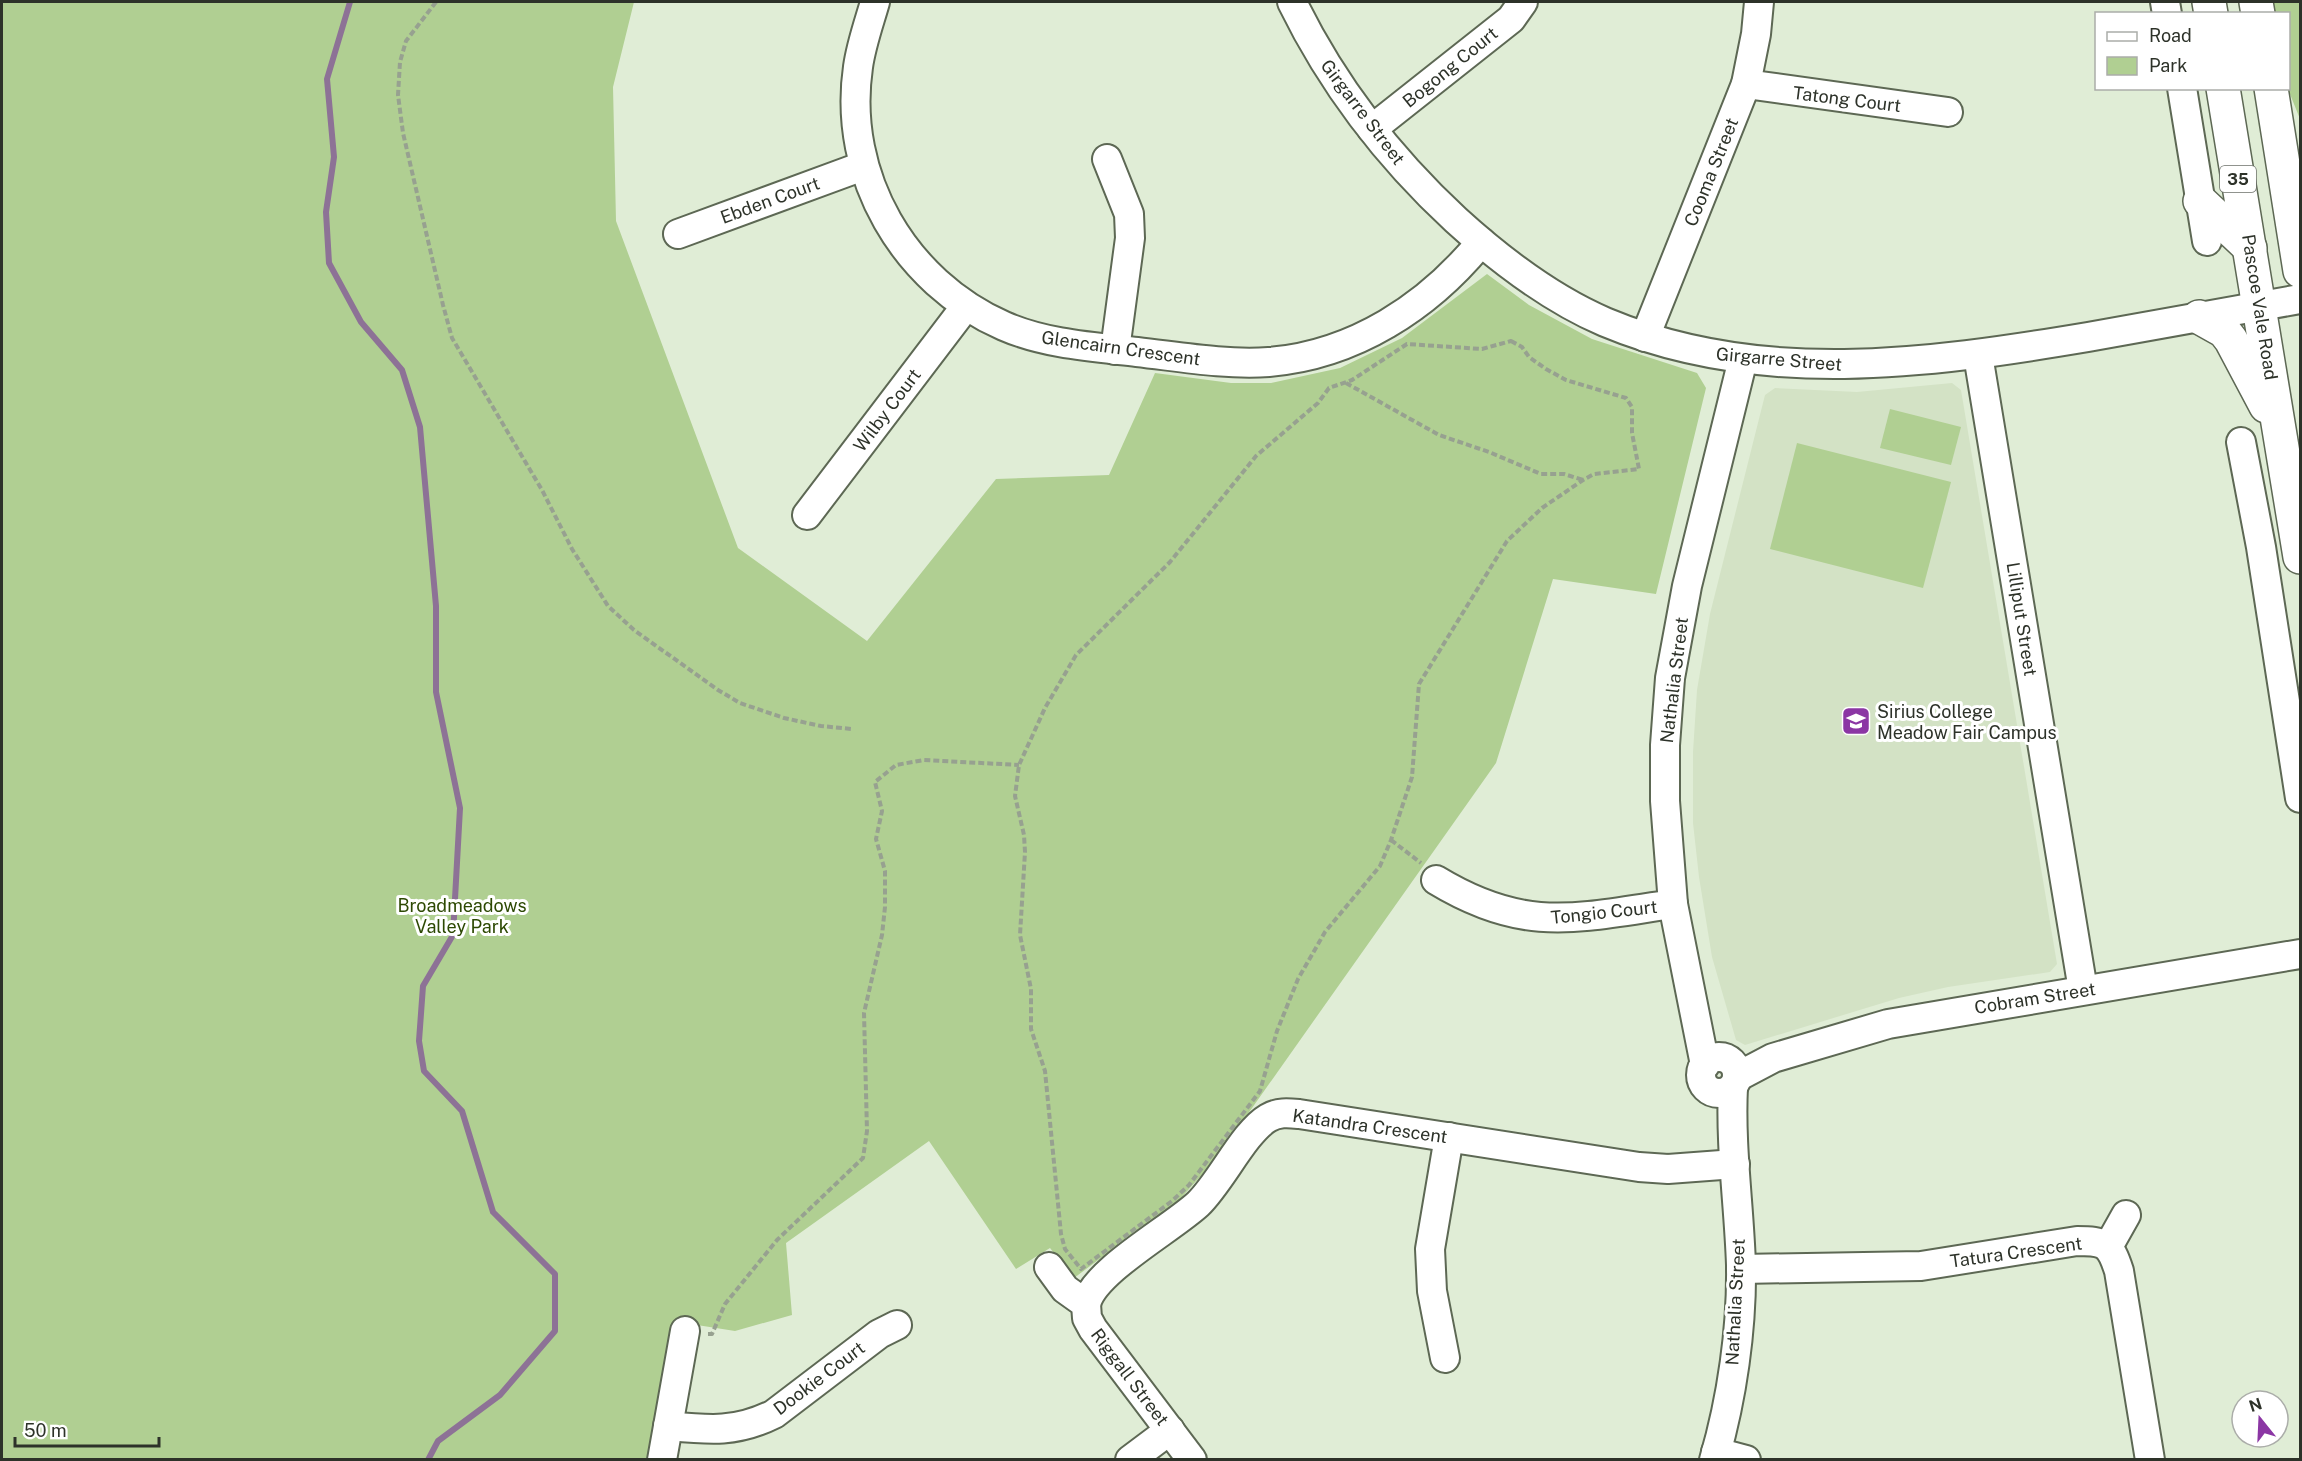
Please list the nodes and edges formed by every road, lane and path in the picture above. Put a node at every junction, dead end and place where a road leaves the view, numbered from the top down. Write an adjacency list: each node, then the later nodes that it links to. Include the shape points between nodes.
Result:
1 (436, 2): 35 (path, via 406,41 398,95 403,133 443,305 452,338 587,575 608,606 634,630 733,699 784,718)
2 (875, 2): 13 (street, Glencairn Crescent, via 858,67 856,112)
3 (1292, 2): 11 (street, Girgarre Street, via 1319,53)
4 (1524, 2): 11 (street, Bogong Court, via 1511,19)
5 (1759, 2): 6 (street, Cooma Street)
6 (1746, 84): 10 (street, Tatong Court); 24 (street, Cooma Street)
7 (2182, 90): 14 (street)
8 (2223, 90): 18 (main road, Pascoe Vale Road / 35)
9 (2271, 90): 19 (main road)
10 (1948, 112)
11 (1372, 129): 17 (street, Girgarre Street, via 1437,202)
12 (1107, 159): 25 (street, via 1129,214 1130,238)
13 (863, 165): 15 (street, Ebden Court); 21 (street, Glencairn Crescent, via 870,187 915,261)
14 (2200, 201): 16 (street); 18 (main road)
15 (678, 234)
16 (2207, 240)
17 (1481, 243): 24 (street, Girgarre Street, via 1564,301); 25 (street, Glencairn Crescent, via 1464,264 1402,316 1329,350 1238,363)
18 (2250, 248): 22 (main road, Pascoe Vale Road / 35)
19 (2301, 271)
20 (2301, 299): 22 (street, Girgarre Street)
21 (966, 306): 25 (street, Glencairn Crescent, via 1005,327 1031,335); 32 (street, Wilby Court)
22 (2260, 306): 23 (street, Girgarre Street); 29 (main road, Pascoe Vale Road / 35)
23 (2199, 317): 26 (street, Girgarre Street); 29 (main road, via 2224,331 2231,340)
24 (1645, 336): 27 (street, Girgarre Street)
25 (1115, 350)
26 (1978, 355): 27 (street, Girgarre Street, via 1856,365); 42 (street, Lilliput Street)
27 (1743, 359): 40 (street, Nathalia Street, via 1687,586 1670,678 1665,801)
28 (1345, 382): 31 (path, via 1439,435 1541,474 1564,474); 31 (path, via 1407,344 1482,349 1516,343 1546,369 1583,386 1620,395 1632,407 1639,469 1594,474); 36 (path, via 1329,388 1318,403 1256,456 1170,562 1076,655)
29 (2281, 435): 33 (main road, Pascoe Vale Road / 35)
30 (2241, 442): 34 (street)
31 (1583, 480): 38 (path, via 1542,508 1507,541 1419,684 1412,777)
32 (807, 515)
33 (2298, 542): 34 (street, Pascoe Vale Road)
34 (2261, 547): 37 (street)
35 (852, 729)
36 (1018, 765): 38 (path, via 1015,796 1025,852 1020,935 1031,989 1031,1029 1045,1071 1061,1234 1065,1249 1081,1269 1189,1185 1260,1091 1277,1031 1298,979 1325,932 1380,866); 52 (path, via 924,759 896,765 875,782 882,811 876,839 885,871 885,907 864,1013 867,1131 863,1158 777,1240 725,1304 712,1334)
37 (2301, 798)
38 (1391, 840): 39 (path)
39 (1429, 872): 40 (street, Tongio Court, via 1475,903 1547,919)
40 (1673, 904): 43 (street, Nathalia Street, via 1695,1005)
41 (2301, 954): 42 (street, Cobram Street)
42 (2083, 990): 43 (street, Cobram Street, via 1888,1024)
43 (1724, 1073): 45 (street, Nathalia Street)
44 (1449, 1137): 45 (street, Katandra Crescent, via 1668,1169); 50 (street, Katandra Crescent, via 1299,1114 1281,1113 1268,1118 1198,1204 1103,1277 1088,1294); 53 (street, via 1430,1250 1432,1292)
45 (1734, 1153): 49 (street, Nathalia Street)
46 (2126, 1215): 47 (street)
47 (2108, 1247): 49 (street, Tatura Crescent, via 2077,1241 1921,1266); 61 (street, Tatura Crescent, via 2119,1270)
48 (1049, 1267): 50 (street, via 1065,1289)
49 (1741, 1269): 56 (street, Nathalia Street, via 1732,1372)
50 (1086, 1304): 55 (street, Riggall Street, via 1093,1329)
51 (897, 1325): 54 (street, Dookie Court, via 879,1334 774,1414 757,1422 718,1431)
52 (684, 1335): 54 (street)
53 (1445, 1358)
54 (668, 1426): 57 (street)
55 (1170, 1430): 58 (street); 59 (street, Riggall Street)
56 (1715, 1456): 60 (street)
57 (662, 1460)
58 (1130, 1460)
59 (1192, 1460)
60 (1746, 1460)
61 (2150, 1460)

